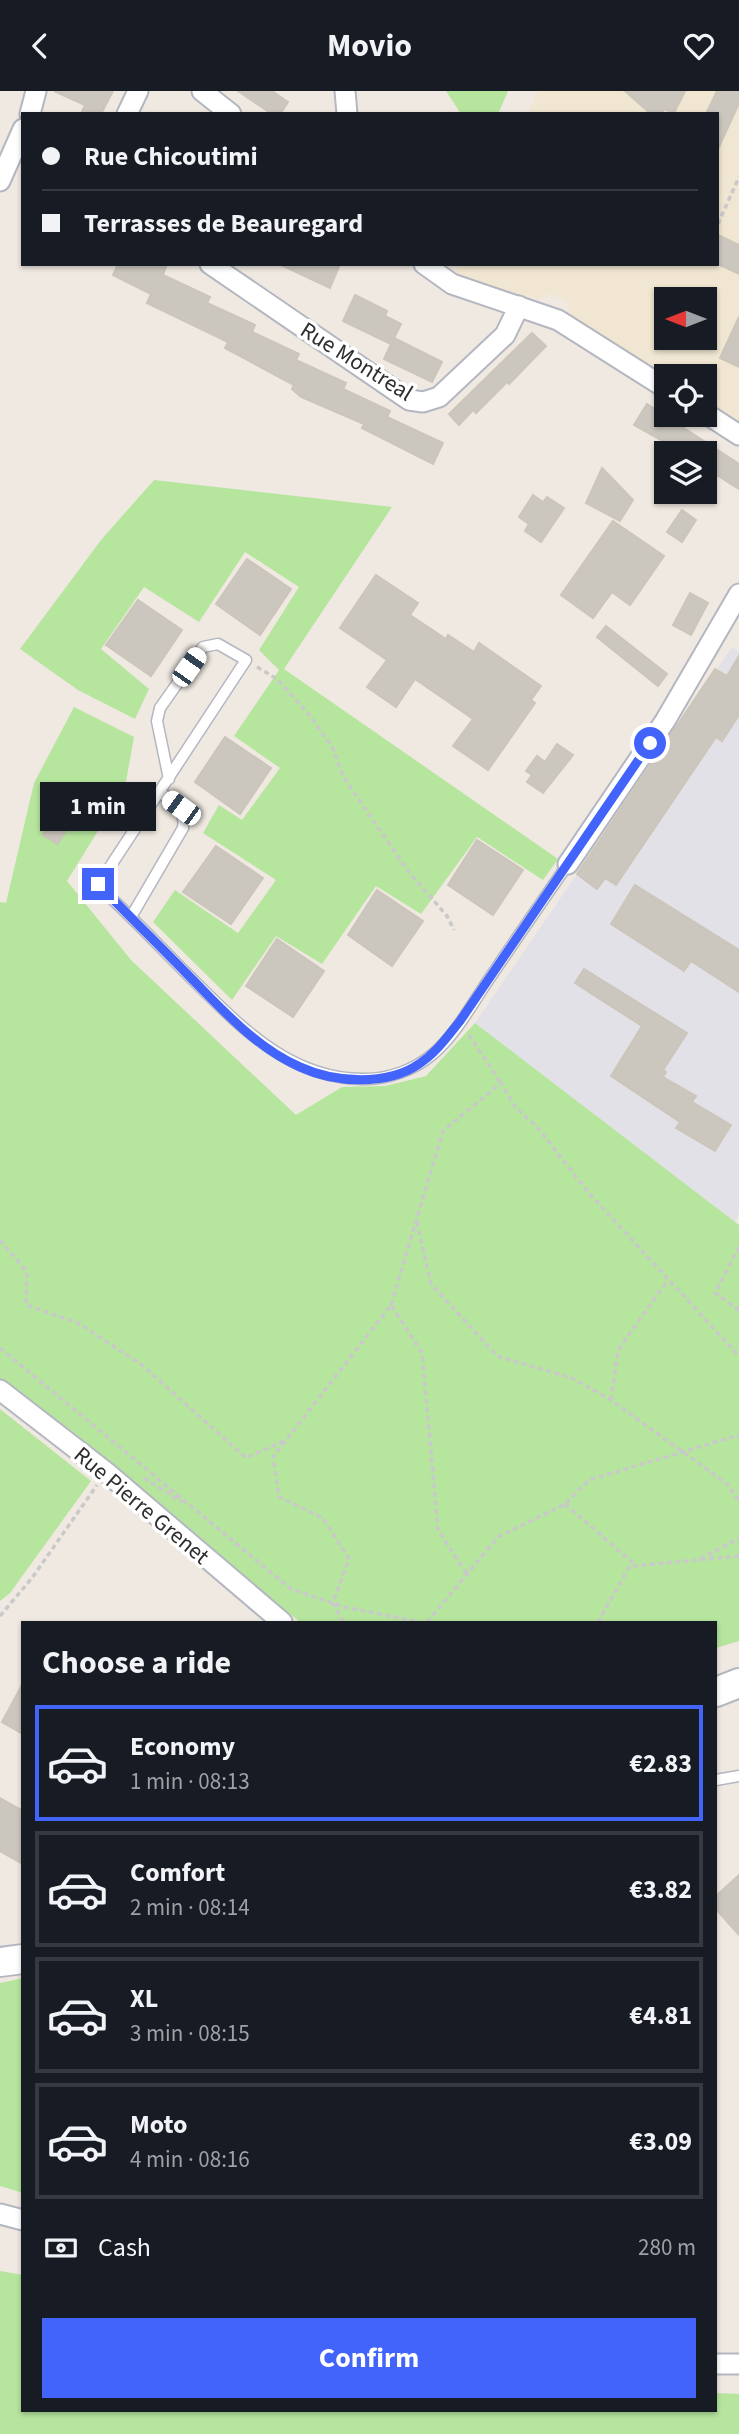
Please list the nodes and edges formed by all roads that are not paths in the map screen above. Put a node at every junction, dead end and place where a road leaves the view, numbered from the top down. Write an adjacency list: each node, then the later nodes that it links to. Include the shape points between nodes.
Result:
1 (36, 91): 5 (street)
2 (138, 91): 6 (street)
3 (202, 91): 7 (street)
4 (345, 91): 8 (street)
5 (31, 112)
6 (128, 112)
7 (228, 112)
8 (347, 112)
9 (21, 134): 10 (street)
10 (0, 181)
11 (213, 266): 13 (street, Rue Montreal, via 409,400 423,402 439,397 505,335)
12 (427, 266): 13 (street, via 452,285)
13 (519, 306): 14 (street, via 558,320)
14 (654, 381)
15 (717, 421): 16 (street)
16 (739, 435)
17 (739, 594): 20 (street, via 664,721)
18 (169, 779): 18 (lane, via 246,660 218,644 203,647 160,708 157,721); 19 (lane)
19 (160, 792): 21 (lane, via 181,808 183,828); 21 (lane, via 98,884)
20 (568, 864): 21 (lane, via 435,1053 395,1075 347,1079 299,1067 258,1041)
21 (131, 917)
22 (0, 1390): 23 (street, Rue Pierre Grenet, via 106,1472)
23 (281, 1621)
24 (739, 1669): 25 (main road)
25 (717, 1677)
26 (739, 1683): 27 (main road)
27 (717, 1692)
28 (739, 1776): 29 (lane)
29 (717, 1780)
30 (21, 1959): 31 (main road)
31 (0, 1962)
32 (21, 1971): 33 (main road)
33 (0, 1974)
34 (0, 2214): 35 (street)
35 (21, 2219)
36 (717, 2364): 37 (street)
37 (739, 2364)

